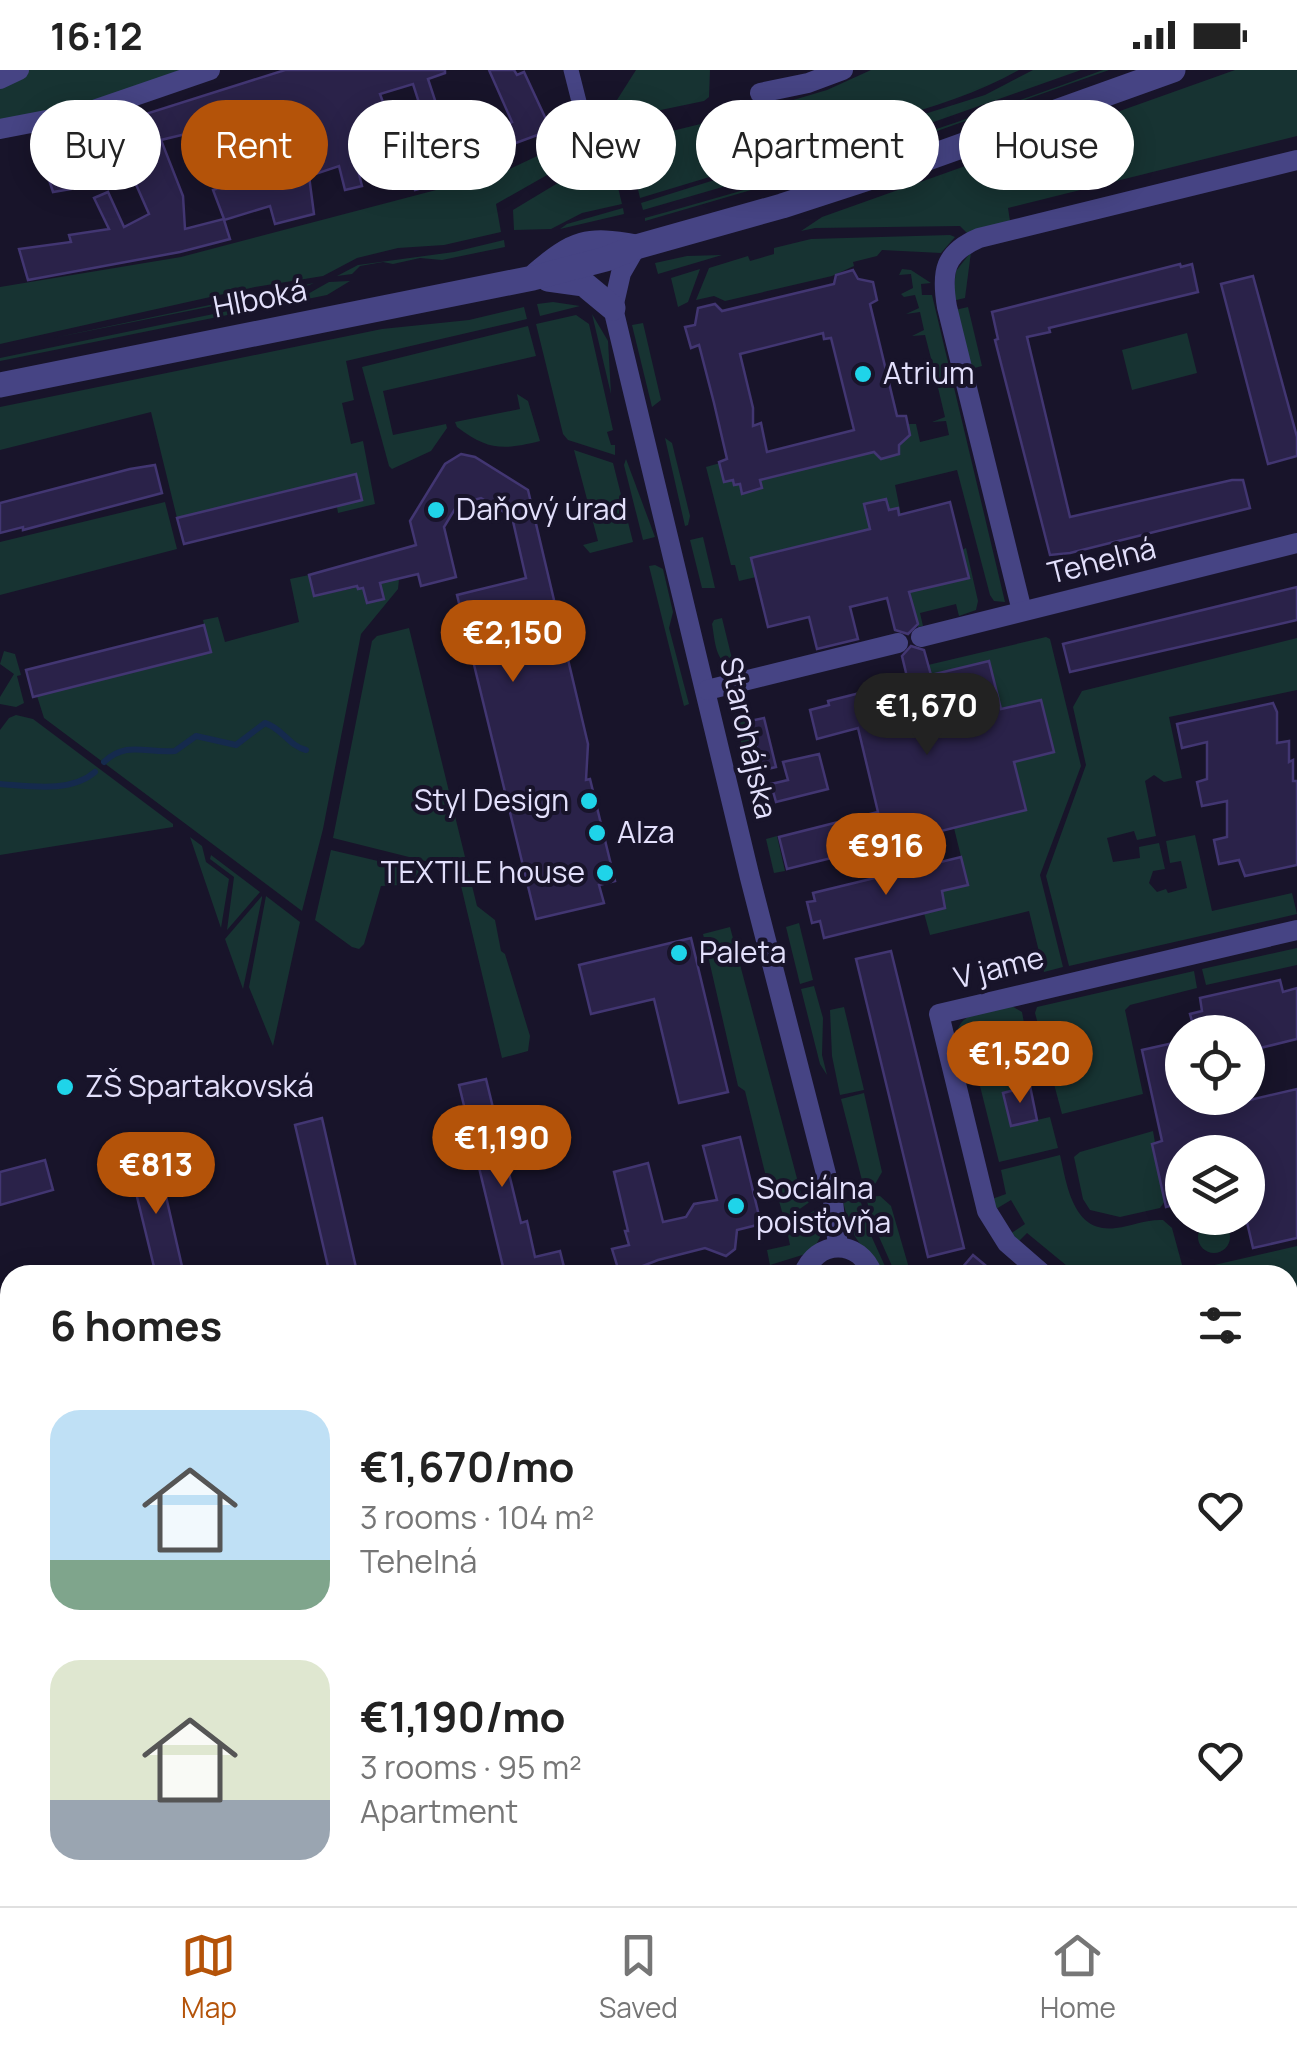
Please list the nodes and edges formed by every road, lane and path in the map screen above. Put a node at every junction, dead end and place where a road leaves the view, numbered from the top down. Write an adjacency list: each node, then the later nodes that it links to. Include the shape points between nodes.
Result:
1 (18, 70): 6 (street)
2 (210, 70): 9 (street, via 88,112)
3 (571, 70): 8 (street)
4 (843, 70): 7 (street)
5 (1173, 70): 11 (street, Hlboká, via 911,164)
6 (0, 80)
7 (760, 93)
8 (579, 100)
9 (0, 129)
10 (1297, 160): 16 (street, via 979,238 946,266 947,307)
11 (636, 247): 12 (street, Hlboká, via 602,240 566,250); 13 (street, Hlboká, via 601,273)
12 (533, 278): 13 (street, Hlboká, via 574,281); 14 (street, Hlboká)
13 (604, 299): 19 (street, Starohájska)
14 (0, 386)
15 (1297, 543): 16 (street, Tehelná)
16 (1022, 612): 17 (street, Tehelná)
17 (921, 637)
18 (898, 643): 19 (street)
19 (707, 690): 21 (street, Starohájska, via 833,1201)
20 (1297, 930): 24 (street, V jame, via 939,1014 988,1211 1004,1240)
21 (838, 1246): 22 (street, via 818,1252); 23 (street)
22 (807, 1265)
23 (869, 1265)
24 (1033, 1265)

